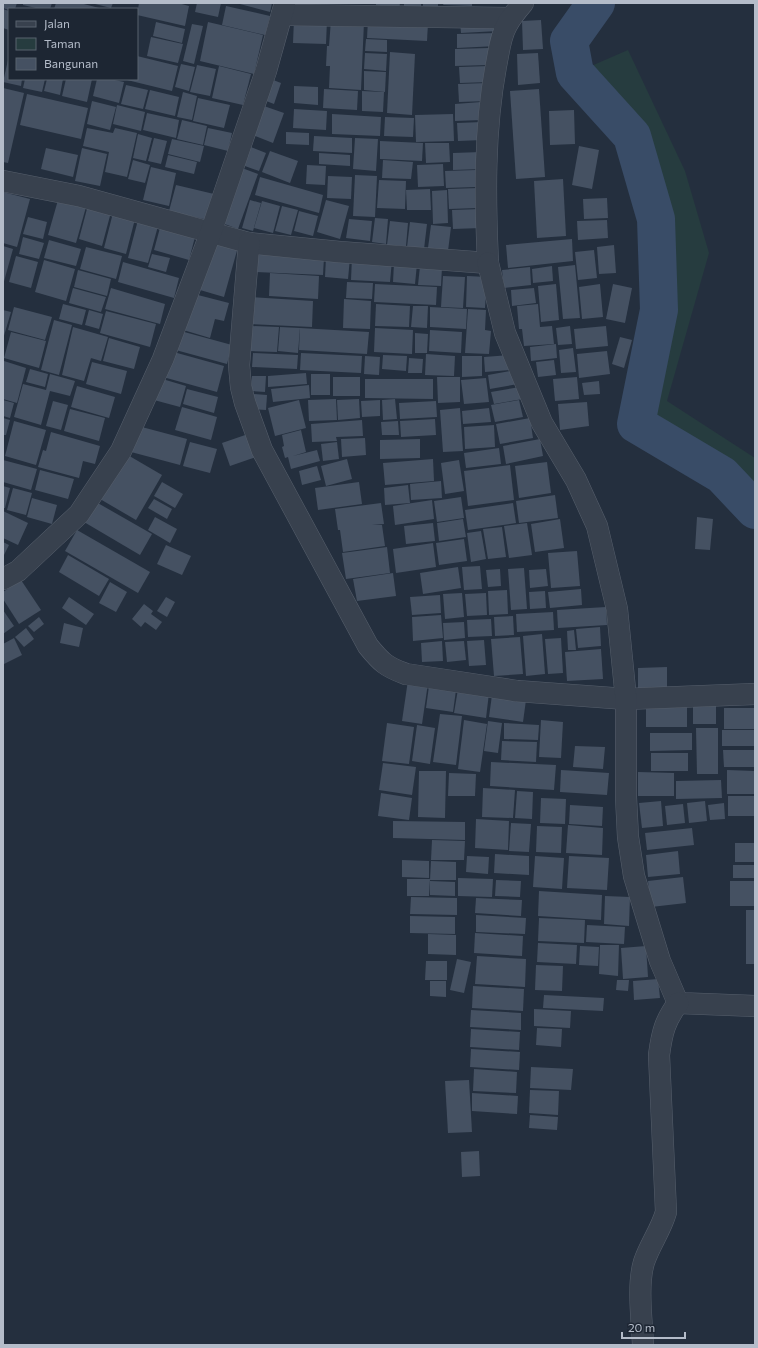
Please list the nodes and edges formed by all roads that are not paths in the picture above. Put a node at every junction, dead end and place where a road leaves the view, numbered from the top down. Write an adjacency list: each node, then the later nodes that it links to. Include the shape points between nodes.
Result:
1 (283, 8): 2 (street, via 292,15); 5 (street, via 266,70)
2 (475, 10): 3 (street)
3 (517, 11): 7 (street, via 506,25 492,90 485,201)
4 (3, 181): 5 (street, via 79,196)
5 (211, 232): 6 (street); 8 (street, via 163,359 121,451 79,514 18,571)
6 (249, 243): 7 (street); 10 (street, via 239,365 245,403 262,450 368,646 381,662 406,674 517,691)
7 (488, 263): 10 (street, via 505,333 542,424 576,480 597,526 617,609)
8 (3, 579)
9 (755, 694): 10 (street)
10 (626, 699): 11 (street, via 626,797 628,837 634,876 660,961)
11 (678, 1003): 12 (street); 13 (street, via 661,1034 659,1055 666,1212 644,1265 641,1284)
12 (755, 1006)
13 (643, 1345)

